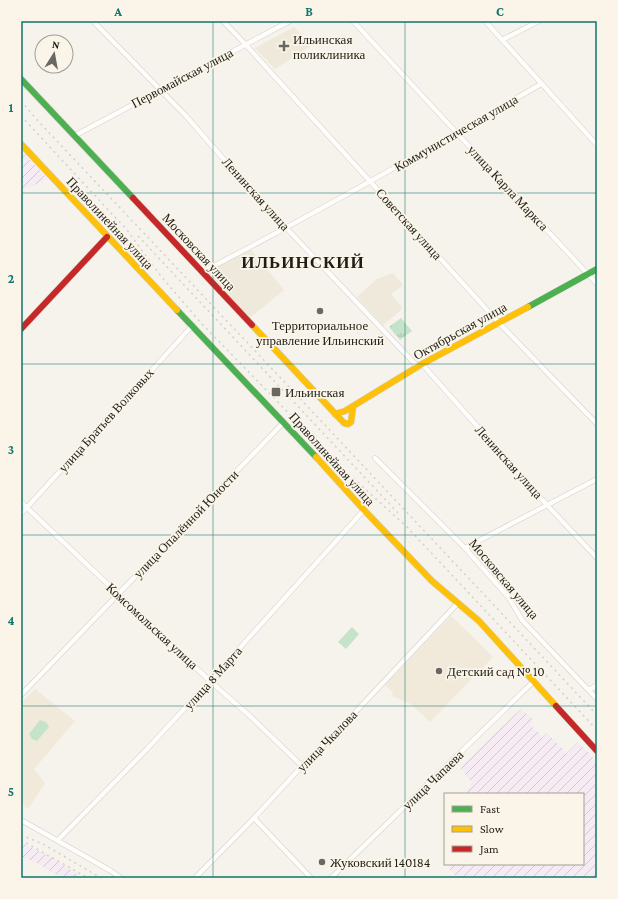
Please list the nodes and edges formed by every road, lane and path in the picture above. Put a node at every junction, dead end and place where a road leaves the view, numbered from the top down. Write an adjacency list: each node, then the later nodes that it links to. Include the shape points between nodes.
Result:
1 (93, 21): 11 (street, Ленинская улица)
2 (223, 21): 8 (street, Советская улица)
3 (290, 21): 8 (street, Первомайская улица)
4 (353, 21): 12 (street, улица Карла Маркса)
5 (485, 21): 7 (street)
6 (539, 21): 7 (street)
7 (502, 40): 10 (street)
8 (246, 45): 11 (street, Первомайская улица); 16 (street, Советская улица)
9 (21, 79): 13 (main road, Московская улица)
10 (540, 84): 12 (street, Коммунистическая улица); 15 (street)
11 (159, 90): 13 (street, Первомайская улица); 17 (street, Ленинская улица, via 186,116)
12 (456, 133): 16 (street, Коммунистическая улица); 21 (street, улица Карла Маркса)
13 (74, 136): 20 (main road, Московская улица)
14 (21, 144): 18 (main road, Праволинейная улица)
15 (597, 145)
16 (370, 181): 17 (street, Коммунистическая улица); 23 (street, Советская улица)
17 (286, 227): 20 (street, Коммунистическая улица); 26 (street, Ленинская улица)
18 (107, 237): 24 (main road, Праволинейная улица); 25 (main road)
19 (597, 269): 21 (main road, Октябрьская улица)
20 (202, 272): 28 (main road, Московская улица)
21 (588, 274): 22 (street, улица Карла Маркса); 23 (main road, Октябрьская улица)
22 (597, 284)
23 (499, 322): 26 (main road, Октябрьская улица); 30 (street, Советская улица)
24 (192, 326): 29 (main road, Праволинейная улица); 35 (street, улица Братьев Волковых)
25 (21, 328)
26 (420, 366): 27 (main road, Октябрьская улица); 34 (street, Ленинская улица)
27 (353, 406): 28 (main road, Октябрьская улица); 28 (main road, Московская улица, via 350,423 344,423)
28 (335, 414)
29 (284, 422): 36 (main road, Праволинейная улица); 40 (street, улица Опалённой Юности)
30 (597, 424)
31 (375, 458): 38 (street, Московская улица)
32 (597, 479): 34 (street)
33 (21, 502): 35 (street, Комсомольская улица)
34 (547, 505): 38 (street); 39 (street, Ленинская улица)
35 (27, 508): 37 (street, улица Братьев Волковых); 40 (street, Комсомольская улица)
36 (364, 510): 41 (main road, Праволинейная улица, via 432,581); 42 (street, улица 8 Марта)
37 (21, 514)
38 (465, 548): 45 (street, Московская улица, via 509,598 522,620)
39 (597, 558)
40 (119, 594): 42 (street, Комсомольская улица); 46 (street, улица Опалённой Юности)
41 (458, 603): 43 (main road, Праволинейная улица, via 479,621); 49 (street, улица Чкалова)
42 (210, 681): 49 (street, Комсомольская улица); 52 (street, улица 8 Марта)
43 (534, 681): 48 (main road, Праволинейная улица); 56 (street, улица Чапаева)
44 (597, 686): 45 (street)
45 (589, 690): 47 (street, Московская улица)
46 (21, 695)
47 (597, 699)
48 (597, 751)
49 (302, 766): 50 (street, улица Чкалова)
50 (254, 818): 54 (street, улица Чкалова); 55 (street)
51 (21, 820): 52 (street)
52 (58, 840): 53 (street)
53 (121, 878)
54 (195, 878)
55 (311, 878)
56 (331, 878)

